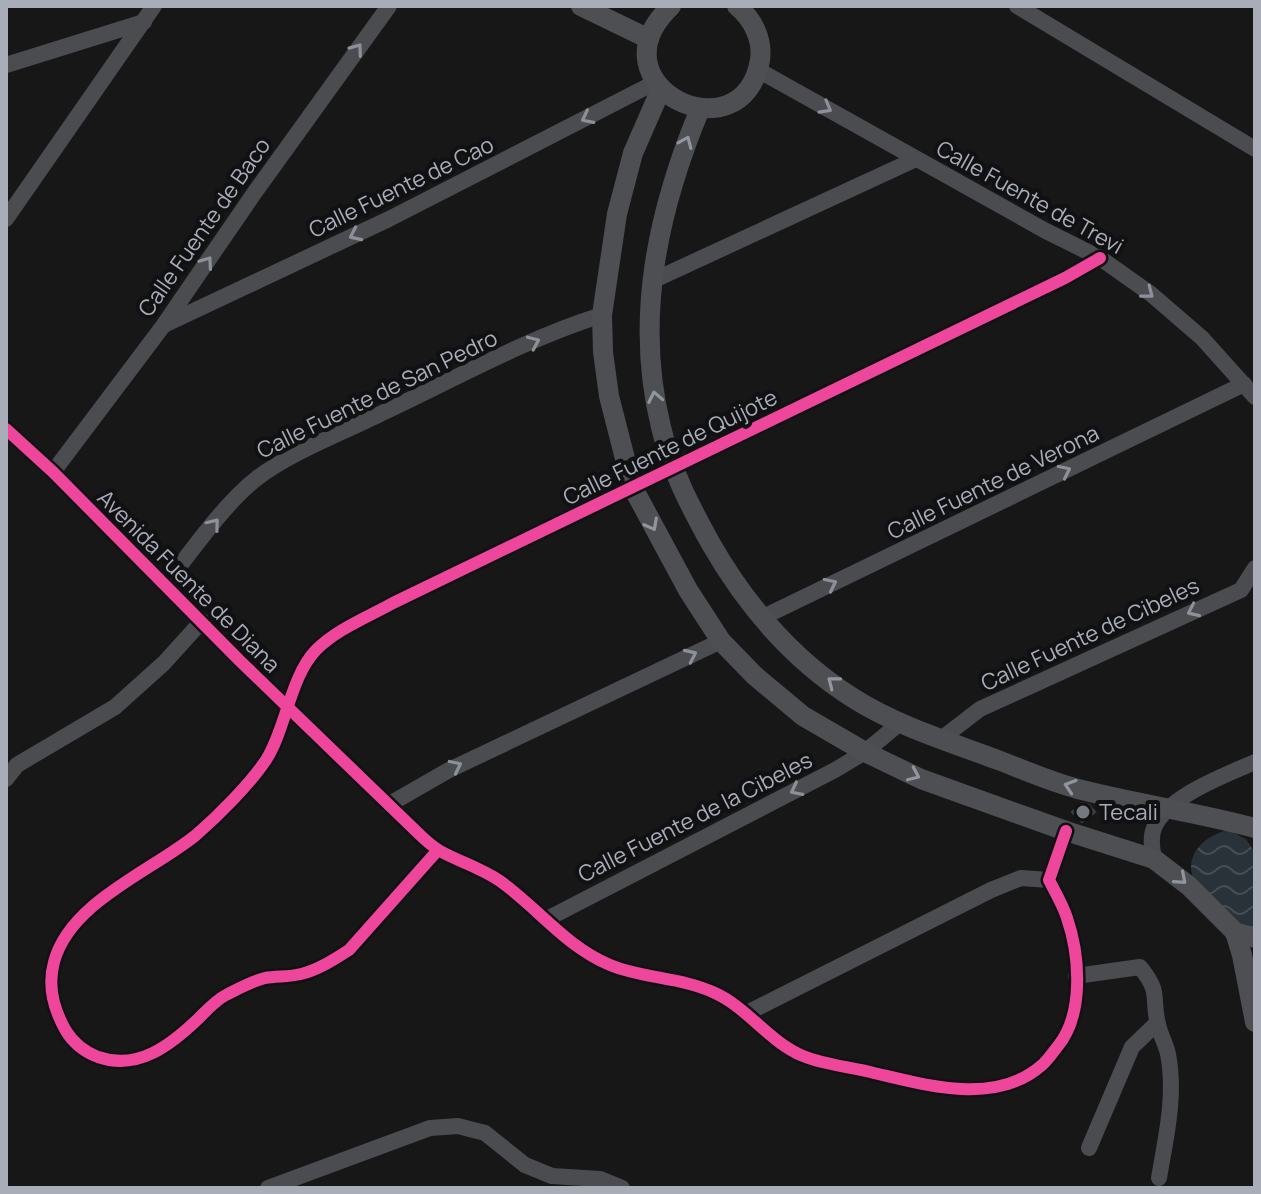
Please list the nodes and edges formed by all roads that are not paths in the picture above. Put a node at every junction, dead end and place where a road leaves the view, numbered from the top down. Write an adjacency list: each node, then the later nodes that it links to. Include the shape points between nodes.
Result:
1 (154, 6): 7 (street)
2 (389, 6): 19 (street, Calle Fuente de Baco, one-way to 2)
3 (581, 6): 8 (main road)
4 (670, 6): 8 (main road)
5 (1017, 6): 13 (street)
6 (743, 8): 10 (main road, via 759,41)
7 (144, 22): 9 (street); 15 (street)
8 (649, 39): 11 (main road, via 647,54)
9 (6, 65)
10 (758, 70): 12 (main road, via 741,95); 14 (street, Calle Fuente de Trevi, one-way to 14)
11 (658, 85): 12 (main road, via 672,99); 18 (main road, via 625,183); 19 (street, Calle Fuente de Cao, one-way to 19)
12 (700, 109): 17 (main road, one-way to 12, via 664,207)
13 (1255, 149)
14 (916, 159): 16 (street, Calle Fuente de Trevi); 17 (street)
15 (6, 219)
16 (1100, 258): 20 (street, Calle Fuente de Trevi, one-way to 20, via 1202,338); 22 (street, Calle Fuente de Quijote)
17 (652, 281): 22 (main road, one-way to 17, via 652,380)
18 (602, 315): 24 (main road, via 609,396); 26 (street, Calle Fuente de San Pedro, one-way to 18, via 256,479 481,366)
19 (163, 326): 23 (street, Calle Fuente de Baco)
20 (1249, 391): 27 (street, Calle Fuente de Verona, one-way to 20)
21 (6, 429): 23 (street, Avenida Fuente de Diana)
22 (674, 466): 24 (street, Calle Fuente de Quijote); 27 (main road, via 729,576)
23 (53, 472): 26 (street, Avenida Fuente de Diana)
24 (632, 486): 29 (main road, one-way to 29); 30 (street, Calle Fuente de Quijote, via 340,632 315,651)
25 (1255, 568): 32 (street, Calle Fuente de Cibeles, one-way to 32, via 1241,590 980,709)
26 (165, 585): 28 (street, Avenida Fuente de Diana)
27 (761, 618): 31 (main road, one-way to 27, via 854,698)
28 (202, 621): 30 (street, Avenida Fuente de Diana); 35 (street, via 115,707 17,765)
29 (721, 641): 33 (main road, via 803,716); 36 (street, one-way to 29, via 462,763)
30 (287, 705): 36 (street, Avenida Fuente de Diana); 40 (street, Calle Fuente de Quijote, via 266,759 244,785 196,835 95,904 65,937 54,962 51,992 56,1014 71,1039 87,1053 113,1062 138,1060 165,1048 222,997 261,979 302,974 349,950)
31 (901, 722): 32 (main road); 33 (street, Calle Fuente de la Cibeles)
32 (941, 739): 37 (main road, one-way to 32, via 1075,789)
33 (865, 752): 39 (main road, one-way to 39, via 921,779); 43 (street, Calle Fuente de la Cibeles, one-way to 43)
34 (1255, 762): 37 (street)
35 (6, 779)
36 (388, 805): 40 (street, Avenida Fuente de Diana)
37 (1171, 807): 38 (main road); 41 (street, via 1153,829)
38 (1254, 829)
39 (1066, 831): 41 (main road); 42 (street)
40 (438, 850): 43 (street, Avenida Fuente de Diana, via 484,870)
41 (1154, 859): 44 (main road, one-way to 44)
42 (1049, 880): 45 (street, Avenida Fuente de Diana, via 1067,918); 46 (street, via 1021,878 991,890)
43 (545, 920): 46 (street, Avenida Fuente de Diana, via 583,952 612,966 695,985)
44 (1245, 935): 47 (main road, via 1242,955)
45 (1076, 976): 46 (street, Avenida Fuente de Diana, via 1075,1008 1063,1041 1043,1065 992,1087 919,1083 803,1056); 48 (street, via 1140,967 1156,993)
46 (747, 1013)
47 (1255, 1022)
48 (1157, 1023): 49 (street, via 1132,1047); 50 (street, via 1168,1052 1173,1095)
49 (1089, 1148)
50 (1159, 1178)
51 (268, 1188): 52 (street, via 430,1128 458,1126 485,1133 525,1165 552,1176 600,1179)
52 (622, 1188)

